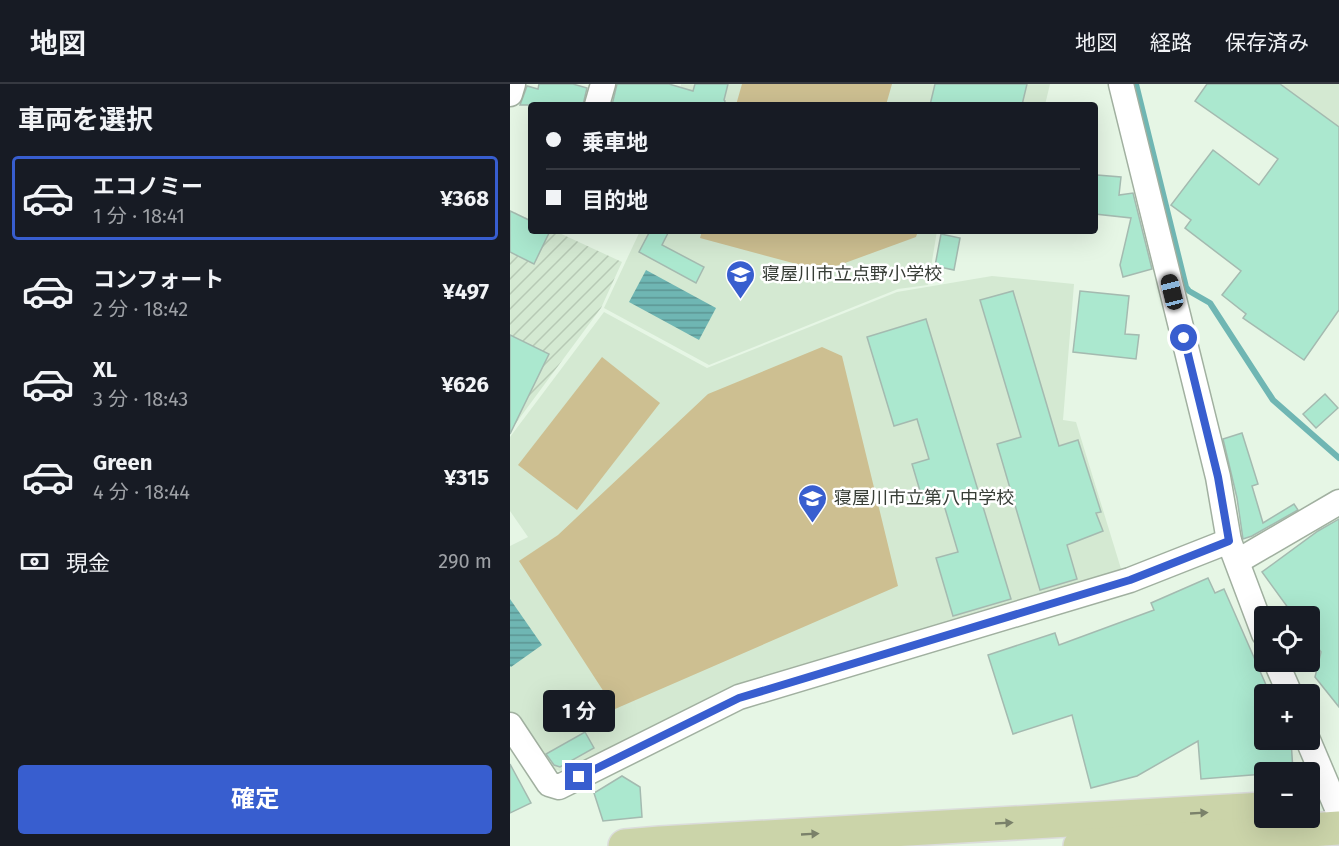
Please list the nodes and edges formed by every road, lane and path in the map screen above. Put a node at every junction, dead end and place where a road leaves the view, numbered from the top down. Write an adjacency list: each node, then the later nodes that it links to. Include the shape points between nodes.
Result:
1 (513, 84): 4 (street)
2 (603, 84): 5 (street)
3 (1121, 84): 7 (street)
4 (510, 94)
5 (598, 102)
6 (1339, 502): 7 (street)
7 (1234, 551): 8 (street); 9 (street, via 739,698 559,787 549,784)
8 (1254, 606)
9 (510, 725)
10 (1312, 750): 13 (street)
11 (1320, 808): 14 (main road)
12 (1254, 810): 16 (main road, one-way to 12)
13 (1339, 813)
14 (1339, 822)
15 (1339, 828): 17 (main road)
16 (625, 846)
17 (1080, 846)

